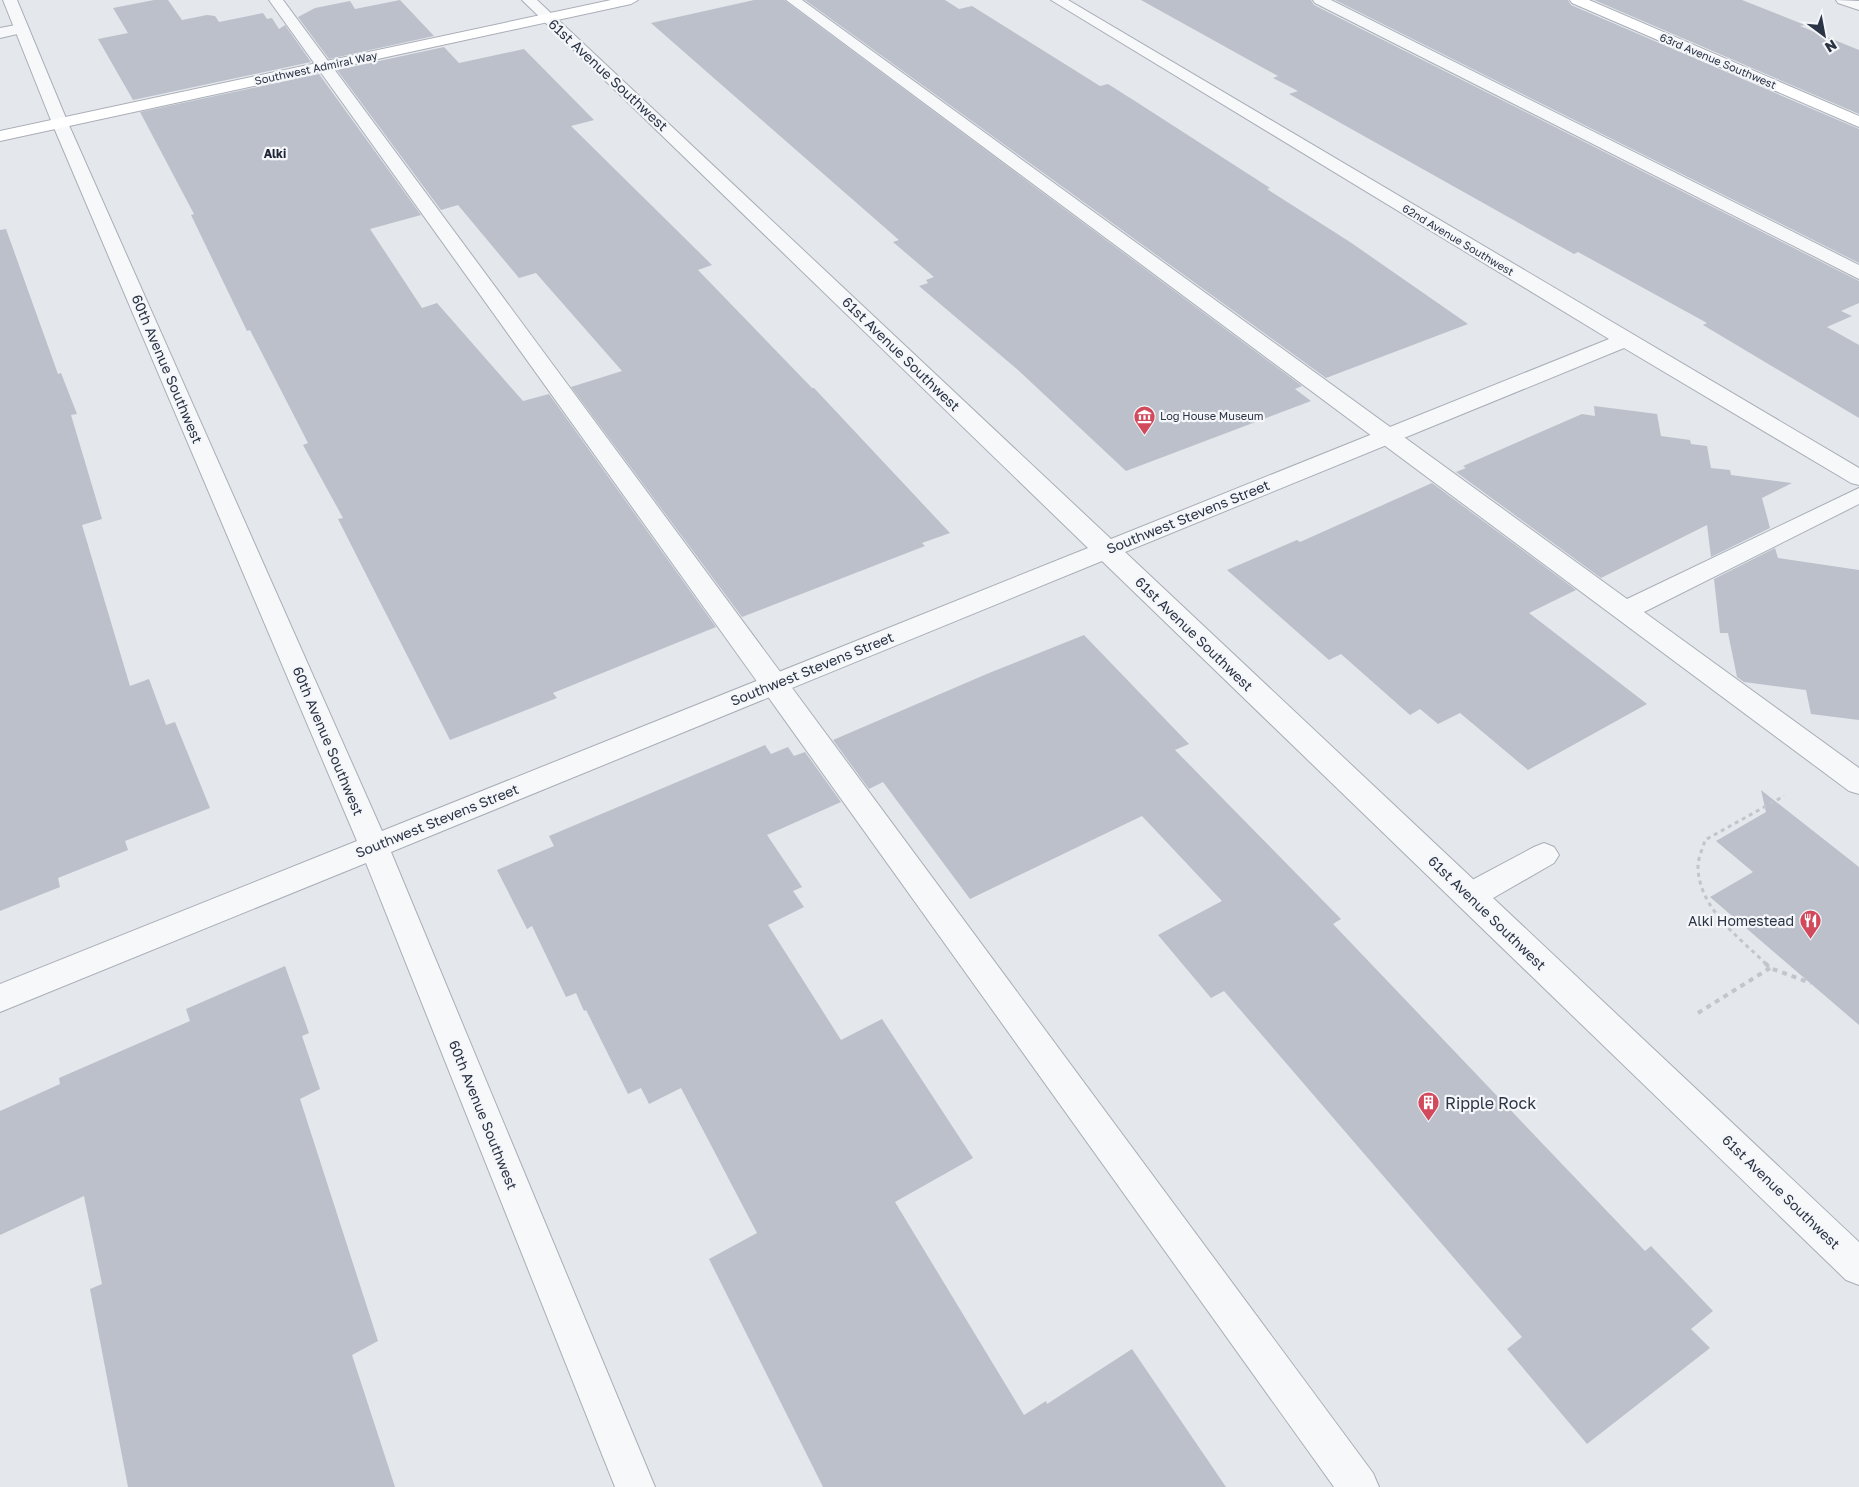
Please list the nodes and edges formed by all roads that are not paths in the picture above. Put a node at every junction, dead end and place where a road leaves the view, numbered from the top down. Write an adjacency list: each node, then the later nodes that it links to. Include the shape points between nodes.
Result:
1 (10, 0): 12 (street, 60th Avenue Southwest)
2 (276, 0): 14 (street)
3 (529, 0): 11 (street, 61st Avenue Southwest)
4 (631, 0): 11 (main road, Southwest Admiral Way)
5 (793, 0): 20 (street)
6 (1058, 0): 19 (street, 62nd Avenue Southwest)
7 (1320, 0): 18 (street)
8 (1577, 0): 15 (main road, 63rd Avenue Southwest)
9 (1844, 0): 10 (street)
10 (1859, 6)
11 (548, 18): 14 (main road, Southwest Admiral Way); 23 (street, 61st Avenue Southwest)
12 (21, 29): 13 (street); 16 (street, 60th Avenue Southwest)
13 (0, 34)
14 (325, 66): 16 (main road, Southwest Admiral Way); 25 (street)
15 (1859, 122)
16 (60, 123): 17 (main road, Southwest Admiral Way); 27 (street, 60th Avenue Southwest)
17 (0, 136)
18 (1859, 273)
19 (1625, 340): 20 (street, Southwest Stevens Street); 21 (street, 62nd Avenue Southwest)
20 (1386, 437): 23 (street, Southwest Stevens Street); 24 (street)
21 (1859, 478)
22 (1859, 495): 24 (street)
23 (1106, 550): 25 (street, Southwest Stevens Street); 29 (street, 61st Avenue Southwest)
24 (1624, 611): 26 (street)
25 (774, 685): 27 (street, Southwest Stevens Street); 33 (street)
26 (1859, 783)
27 (374, 847): 30 (street, Southwest Stevens Street); 32 (street, 60th Avenue Southwest)
28 (1544, 855): 29 (street)
29 (1470, 896): 31 (street, 61st Avenue Southwest)
30 (0, 998)
31 (1859, 1266)
32 (635, 1487)
33 (1359, 1487)

